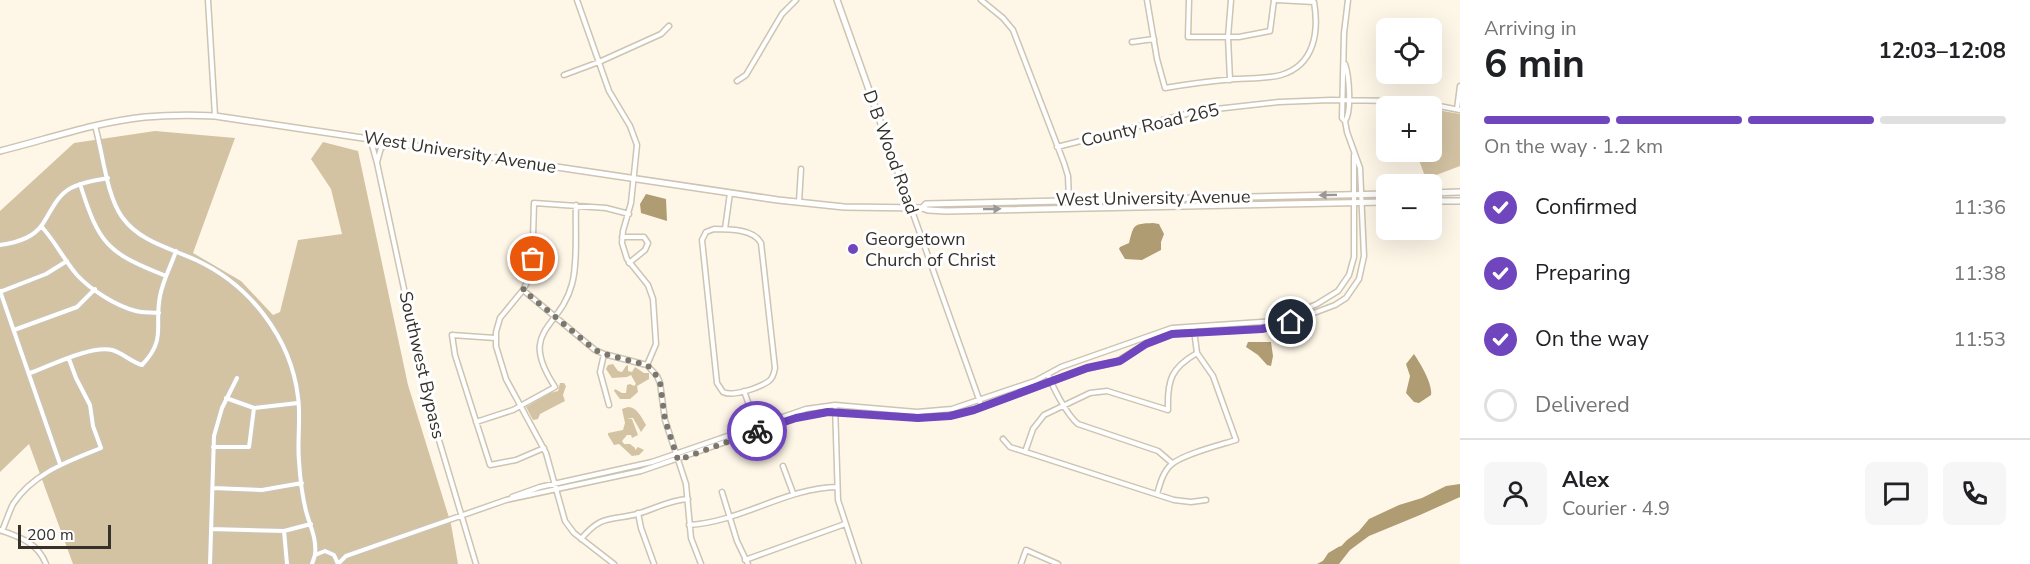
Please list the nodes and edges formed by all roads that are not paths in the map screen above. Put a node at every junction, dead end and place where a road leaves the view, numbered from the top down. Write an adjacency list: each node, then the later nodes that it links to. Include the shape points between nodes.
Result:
1 (208, 0): 24 (street)
2 (577, 0): 16 (street)
3 (796, 0): 19 (street, via 782,14 746,75)
4 (837, 0): 52 (main road, D B Wood Road)
5 (981, 0): 29 (street, via 1013,30)
6 (1147, 0): 13 (street)
7 (1189, 0): 12 (street, via 1188,37)
8 (1231, 0): 12 (street)
9 (1276, 0): 12 (street, via 1270,31); 18 (street, via 1314,2 1314,41 1307,57 1292,70 1275,76)
10 (1348, 0): 15 (street)
11 (669, 26): 16 (street, via 661,34)
12 (1228, 37): 18 (street)
13 (1154, 39): 14 (street); 18 (street, via 1165,88)
14 (1132, 42)
15 (1344, 61): 21 (street); 22 (street)
16 (598, 62): 17 (street); 35 (street, via 609,92 635,137)
17 (564, 75)
18 (1230, 80)
19 (737, 81)
20 (1460, 86): 23 (street)
21 (1343, 100): 22 (street, County Road 265); 25 (street); 29 (street, County Road 265, via 1198,111)
22 (1348, 100): 23 (street, County Road 265, via 1421,103); 25 (street)
23 (1458, 110)
24 (215, 116): 26 (main road, West University Avenue, via 143,117); 27 (main road, West University Avenue)
25 (1345, 121): 31 (street)
26 (96, 126): 30 (main road, West University Avenue); 34 (street)
27 (370, 138): 28 (main road, West University Avenue); 32 (street, Southwest Bypass)
28 (394, 141): 32 (street, via 384,146); 35 (main road, West University Avenue)
29 (1058, 147): 43 (street, via 1068,176)
30 (0, 151)
31 (1354, 151): 40 (street); 41 (street)
32 (377, 163): 118 (street, Southwest Bypass, via 430,410)
33 (801, 169): 50 (street)
34 (108, 178): 36 (street); 63 (street, via 116,205 128,225)
35 (634, 178): 38 (main road, West University Avenue); 56 (street)
36 (80, 184): 57 (street, via 61,196); 66 (street, via 104,241 128,261)
37 (1460, 192): 39 (main road)
38 (730, 193): 50 (main road, West University Avenue); 58 (street)
39 (1442, 193)
40 (1353, 194): 41 (main road, West University Avenue); 44 (main road, West University Avenue, one-way to 44); 47 (street)
41 (1362, 194): 42 (main road, West University Avenue); 48 (street)
42 (1376, 194)
43 (1069, 200): 44 (main road, West University Avenue); 53 (main road, West University Avenue, via 926,204); 54 (main road)
44 (1114, 200): 55 (main road)
45 (1442, 201): 46 (main road)
46 (1460, 201)
47 (1353, 202): 48 (main road, West University Avenue); 55 (main road, West University Avenue); 61 (street)
48 (1362, 202): 49 (main road, West University Avenue); 62 (street)
49 (1376, 202)
50 (798, 203): 52 (main road, West University Avenue)
51 (576, 205): 56 (street); 68 (street, via 534,203 533,268); 72 (street, via 573,281)
52 (911, 208): 53 (main road, West University Avenue); 87 (street, D B Wood Road)
53 (922, 208): 54 (main road, West University Avenue, one-way to 54)
54 (1045, 208): 55 (main road, West University Avenue)
55 (1091, 208)
56 (629, 214): 59 (street)
57 (41, 226): 60 (street, via 24,239); 64 (street)
58 (725, 229): 85 (street, via 709,230 702,239 717,383 726,394); 85 (street, via 755,235 762,246 776,368 768,382)
59 (622, 237): 65 (street); 65 (street, via 644,237 648,243)
60 (0, 245)
61 (1354, 245): 62 (street); 71 (street, via 1352,268 1343,285 1330,297)
62 (1363, 245): 73 (street, via 1362,271 1350,294)
63 (176, 251): 66 (street); 88 (street, via 231,281 268,320 295,378)
64 (67, 261): 67 (street); 69 (street)
65 (628, 263): 80 (street, via 648,285 653,299 656,344)
66 (166, 276): 70 (street)
67 (95, 290): 70 (street, via 125,308); 75 (street, via 77,307)
68 (523, 290): 72 (street); 76 (street, via 500,318)
69 (0, 292): 75 (street)
70 (159, 313): 79 (street, via 158,341 142,365 108,349)
71 (1298, 313): 73 (street); 74 (street, via 1267,323)
72 (554, 316): 78 (street); 89 (street, via 545,329 540,348 544,367 555,387)
73 (1300, 319): 74 (street, via 1262,329)
74 (1194, 329): 77 (street); 82 (street, via 1169,329); 84 (street, via 1146,344 1120,361)
75 (14, 331): 81 (street)
76 (495, 338): 89 (street, via 506,380); 96 (street, via 452,335)
77 (1197, 353): 93 (street, via 1183,361 1170,379 1168,410 1107,391 1090,393); 106 (street, via 1213,376 1236,440)
78 (604, 354): 80 (street); 90 (street, via 600,372)
79 (69, 359): 81 (street); 105 (street, via 90,405 101,448)
80 (647, 365): 103 (street, via 660,382 663,414)
81 (30, 373): 105 (street)
82 (1048, 374): 84 (street); 87 (street)
83 (237, 378): 86 (street)
84 (1051, 381): 92 (street); 93 (street)
85 (744, 391): 97 (street)
86 (226, 398): 94 (street); 100 (street)
87 (980, 401): 91 (street, via 929,412); 92 (street, D B Wood Road)
88 (299, 403): 94 (street); 108 (street)
89 (520, 405): 96 (street); 101 (street)
90 (609, 405)
91 (835, 405): 95 (street); 97 (street, via 800,410)
92 (982, 406): 95 (street, via 934,418)
93 (1064, 406): 102 (street, via 1038,421); 106 (street, via 1084,428 1158,452)
94 (254, 408): 100 (street, via 249,447)
95 (835, 411): 98 (street, via 801,416); 110 (street)
96 (477, 422): 101 (street, via 490,465 516,460)
97 (756, 426): 98 (street); 103 (street)
98 (758, 431): 104 (street)
99 (1003, 439): 102 (street, via 1010,447)
100 (213, 447): 111 (street)
101 (544, 448): 109 (street)
102 (1025, 452): 114 (street)
103 (676, 454): 104 (street); 109 (street)
104 (678, 460): 109 (street, via 619,477); 115 (street)
105 (60, 464): 124 (street, via 17,498)
106 (1172, 464): 114 (street)
107 (783, 466): 113 (street)
108 (302, 483): 111 (street, via 262,489); 120 (street)
109 (555, 487): 118 (street, via 518,494); 127 (street, via 565,521)
110 (837, 487): 113 (street); 121 (street)
111 (213, 488): 123 (street)
112 (722, 492): 119 (street)
113 (794, 493): 119 (street)
114 (1157, 494): 116 (street, via 1182,502)
115 (688, 499): 117 (street); 122 (street)
116 (1206, 500)
117 (638, 513): 127 (street, via 595,524); 140 (street)
118 (461, 514): 131 (street); 138 (street, Southwest Bypass)
119 (729, 518): 122 (street); 132 (street)
120 (310, 524): 125 (street); 126 (street)
121 (845, 524): 132 (street); 142 (street)
122 (689, 525): 141 (street)
123 (212, 529): 125 (street); 135 (street)
124 (1, 531): 134 (street, via 32,544)
125 (284, 531): 136 (street)
126 (315, 539): 128 (street); 129 (street)
127 (581, 539): 139 (street)
128 (325, 551): 129 (street); 130 (street)
129 (315, 555): 133 (street)
130 (334, 555): 131 (street); 137 (street)
131 (346, 556): 137 (street)
132 (746, 562)
133 (312, 563)
134 (46, 564)
135 (210, 564)
136 (287, 564)
137 (338, 564)
138 (476, 564)
139 (614, 564)
140 (654, 564)
141 (701, 564)
142 (859, 564)
143 (1021, 564): 144 (street, via 1026,550)
144 (1058, 564)

